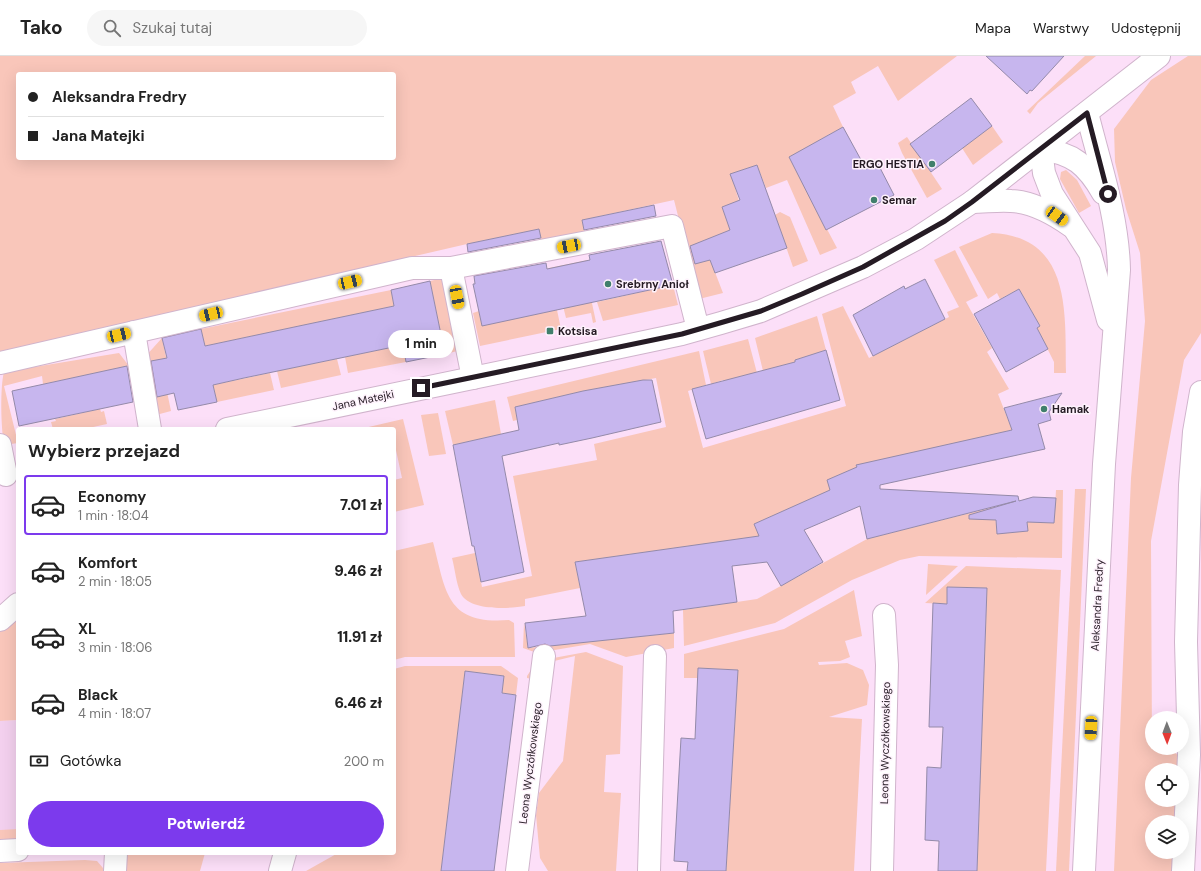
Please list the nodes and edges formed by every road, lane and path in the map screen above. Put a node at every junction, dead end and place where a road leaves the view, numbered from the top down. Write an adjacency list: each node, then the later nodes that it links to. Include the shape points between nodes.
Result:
1 (1157, 57): 2 (street, Jana Matejki)
2 (1087, 113): 3 (street, Jana Matejki); 5 (street, Aleksandra Fredry)
3 (1041, 149): 4 (street, Jana Matejki); 5 (street, Aleksandra Fredry, via 1060,152 1074,158 1094,177); 6 (street, Aleksandra Fredry, via 1044,173 1052,194)
4 (972, 202): 6 (street, Aleksandra Fredry, via 1018,202 1057,216); 8 (street, Jana Matejki, via 916,239 863,267 761,311)
5 (1111, 207): 10 (street, Aleksandra Fredry, via 1119,254)
6 (1074, 228): 10 (street, Aleksandra Fredry, via 1090,254)
7 (451, 268): 8 (street, via 672,226); 9 (street, via 412,268); 12 (street)
8 (698, 329): 12 (street, Jana Matejki)
9 (134, 332): 11 (street); 14 (street)
10 (1112, 339): 33 (street, Aleksandra Fredry)
11 (0, 363)
12 (473, 378): 15 (street, Jana Matejki)
13 (1201, 392): 23 (street, via 1194,432 1190,484 1186,642)
14 (150, 427)
15 (237, 427)
16 (0, 445): 17 (street)
17 (8, 475)
18 (16, 606): 20 (street)
19 (884, 615): 32 (street, Leona Wyczółkowskiego, via 887,665)
20 (0, 620)
21 (544, 656): 30 (street, Leona Wyczółkowskiego)
22 (655, 656): 31 (street)
23 (1195, 754): 34 (street)
24 (16, 850): 25 (street)
25 (0, 851)
26 (116, 855): 28 (street)
27 (284, 855): 29 (street)
28 (115, 871)
29 (280, 871)
30 (517, 871)
31 (648, 871)
32 (882, 871)
33 (1084, 871)
34 (1182, 871)

